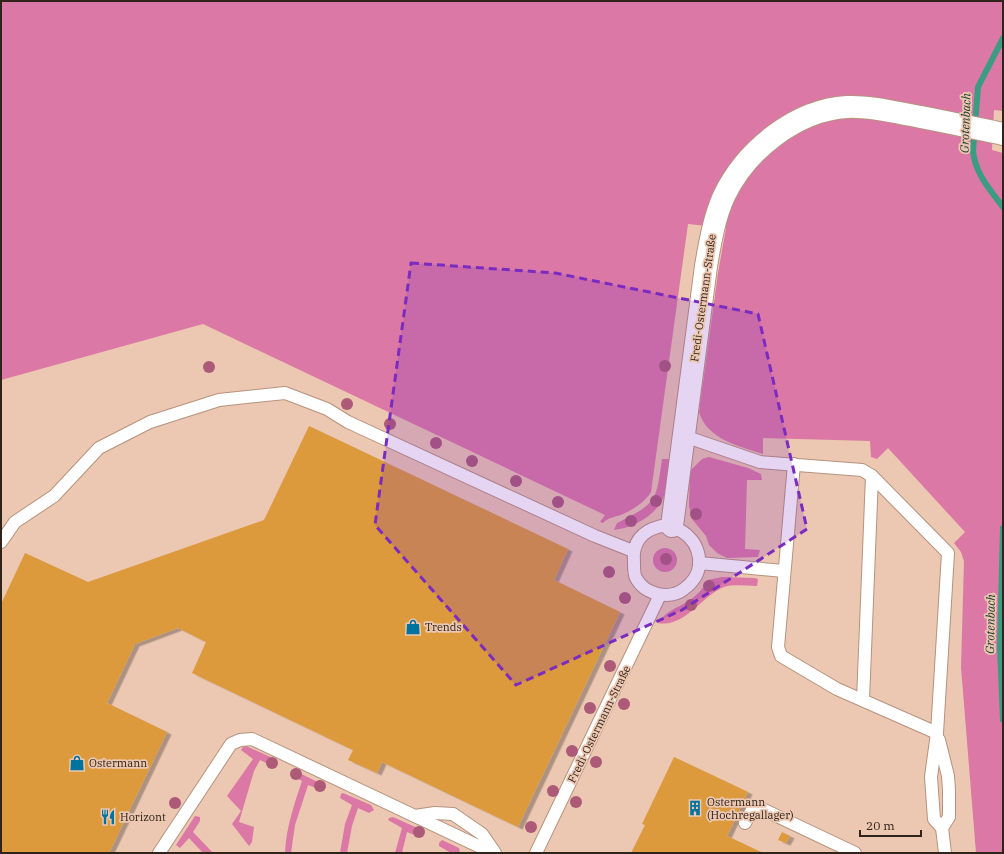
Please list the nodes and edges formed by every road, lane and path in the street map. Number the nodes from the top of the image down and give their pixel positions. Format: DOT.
graph roads {
  1 [pos="998,133"];
  2 [pos="684,436"];
  3 [pos="794,464"];
  4 [pos="872,476"];
  5 [pos="672,526"];
  6 [pos="1,542"];
  7 [pos="633,551"];
  8 [pos="699,563"];
  9 [pos="784,571"];
  10 [pos="660,596"];
  11 [pos="863,700"];
  12 [pos="937,733"];
  13 [pos="414,816"];
  14 [pos="745,823"];
  15 [pos="942,828"];
  16 [pos="159,853"];
  17 [pos="494,853"];
  18 [pos="536,853"];
  19 [pos="855,853"];
  20 [pos="945,853"];
  1 -- 2 [label="street, Fredi-Ostermann-Straße"];
  2 -- 3 [label="lane"];
  2 -- 5 [label="street, Fredi-Ostermann-Straße"];
  3 -- 4 [label="lane"];
  3 -- 9 [label="lane"];
  4 -- 11 [label="lane"];
  4 -- 12 [label="lane"];
  5 -- 7 [label="lane"];
  5 -- 8 [label="lane"];
  6 -- 7 [label="lane"];
  7 -- 10 [label="lane"];
  8 -- 9 [label="lane"];
  8 -- 10 [label="lane"];
  9 -- 11 [label="lane"];
  10 -- 18 [label="lane, Fredi-Ostermann-Straße"];
  11 -- 12 [label="lane"];
  12 -- 15 [label="lane"];
  12 -- 15 [label="lane"];
  13 -- 16 [label="lane"];
  13 -- 17 [label="lane"];
  13 -- 17 [label="lane"];
  14 -- 19 [label="lane"];
  15 -- 20 [label="lane"];
}
